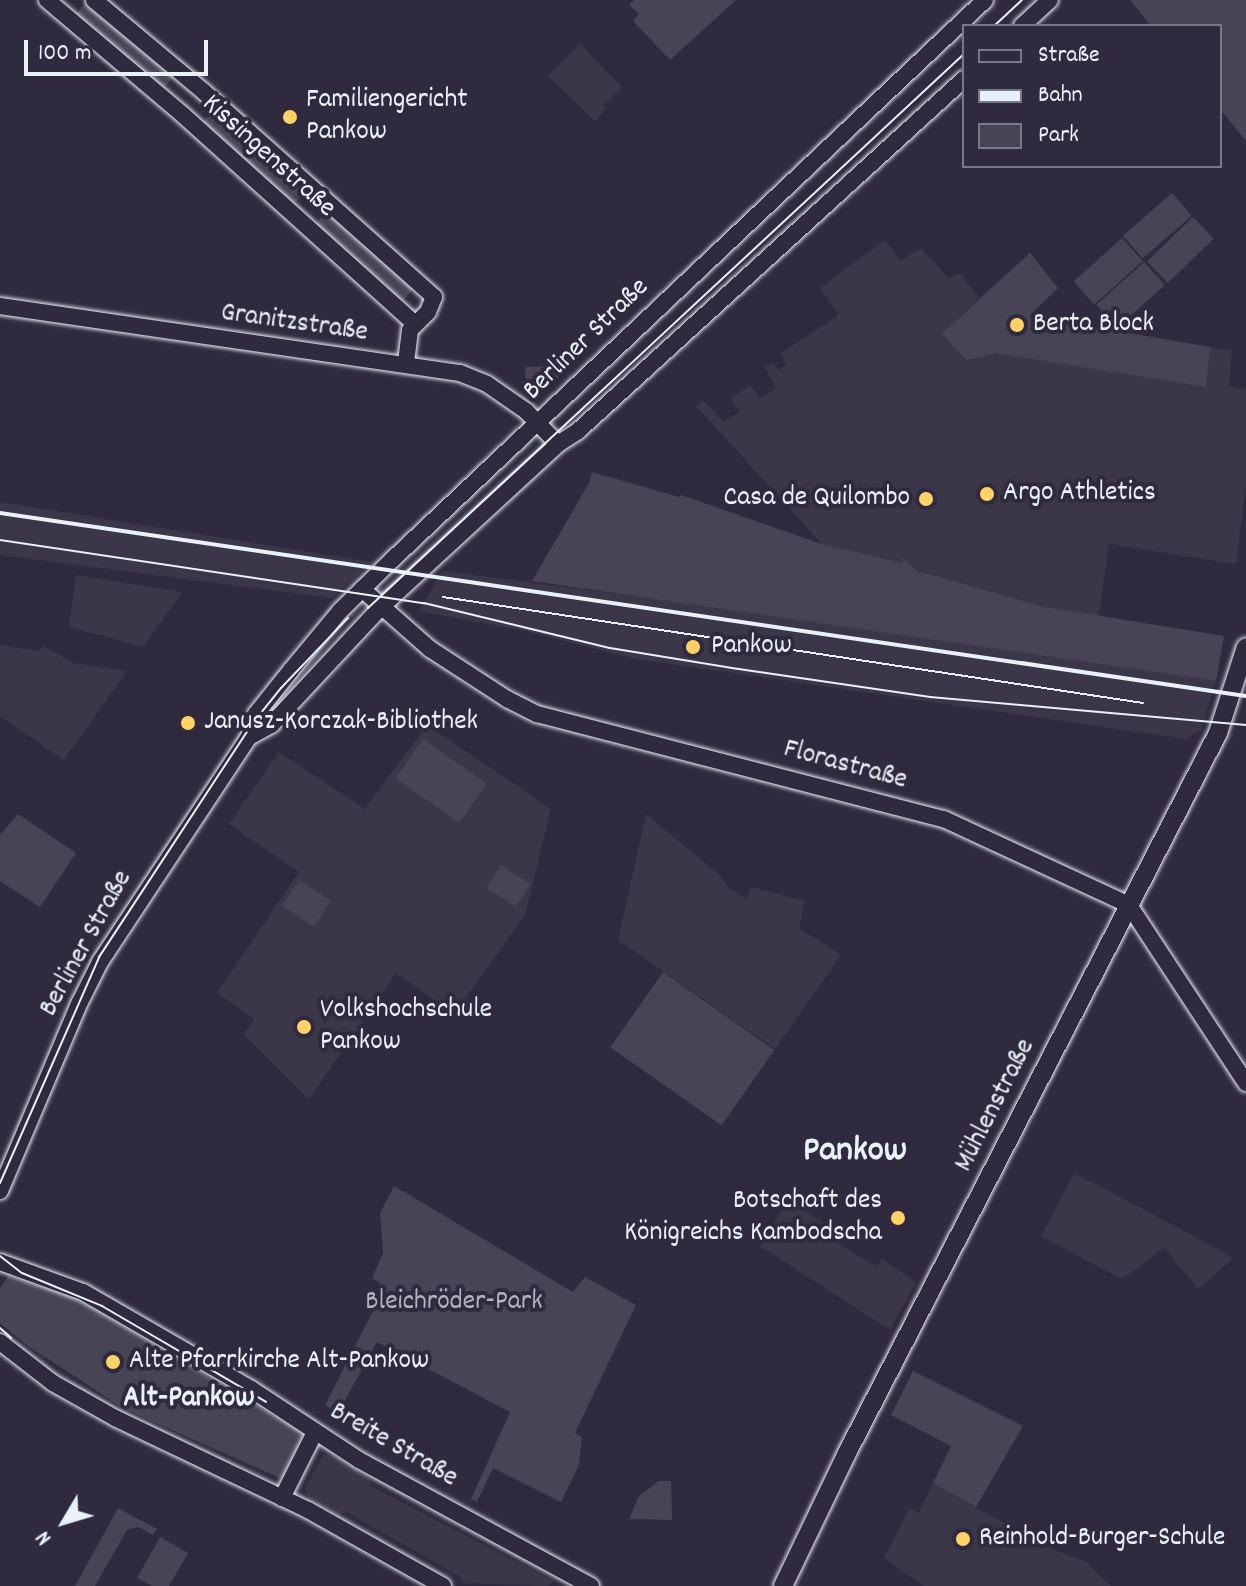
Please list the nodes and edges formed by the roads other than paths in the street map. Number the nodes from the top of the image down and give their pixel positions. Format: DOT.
graph roads {
  1 [pos="47,0"];
  2 [pos="94,0"];
  3 [pos="985,0"];
  4 [pos="1050,0"];
  5 [pos="1024,24"];
  6 [pos="962,81"];
  7 [pos="0,306"];
  8 [pos="415,324"];
  9 [pos="406,365"];
  10 [pos="539,423"];
  11 [pos="558,444"];
  12 [pos="362,589"];
  13 [pos="381,607"];
  14 [pos="1246,647"];
  15 [pos="249,737"];
  16 [pos="1129,905"];
  17 [pos="1246,1083"];
  18 [pos="0,1191"];
  19 [pos="0,1262"];
  20 [pos="0,1342"];
  21 [pos="315,1432"];
  22 [pos="282,1498"];
  23 [pos="443,1586"];
  24 [pos="591,1586"];
  25 [pos="783,1586"];
  1 -- 8 [label="main road, Kissingenstraße"];
  2 -- 8 [label="main road, Kissingenstraße"];
  3 -- 10 [label="main road, Berliner Straße"];
  4 -- 5 [label="main road"];
  6 -- 11 [label="main road, Berliner Straße"];
  7 -- 9 [label="main road, Granitzstraße"];
  8 -- 9 [label="main road, Kissingenstraße"];
  9 -- 10 [label="main road, Granitzstraße"];
  10 -- 11 [label="main road, Granitzstraße"];
  10 -- 12 [label="main road, Berliner Straße"];
  11 -- 13 [label="main road, Berliner Straße"];
  12 -- 13 [label="main road, Florastraße"];
  12 -- 15 [label="main road, Berliner Straße"];
  13 -- 15 [label="main road, Berliner Straße"];
  13 -- 16 [label="main road, Florastraße"];
  14 -- 16 [label="main road, Mühlenstraße"];
  15 -- 18 [label="main road, Berliner Straße"];
  16 -- 17 [label="main road"];
  16 -- 25 [label="main road, Mühlenstraße"];
  19 -- 21 [label="main road, Breite Straße"];
  20 -- 22 [label="main road"];
  21 -- 22 [label="main road"];
  21 -- 24 [label="main road, Breite Straße"];
  22 -- 23 [label="main road"];
}
